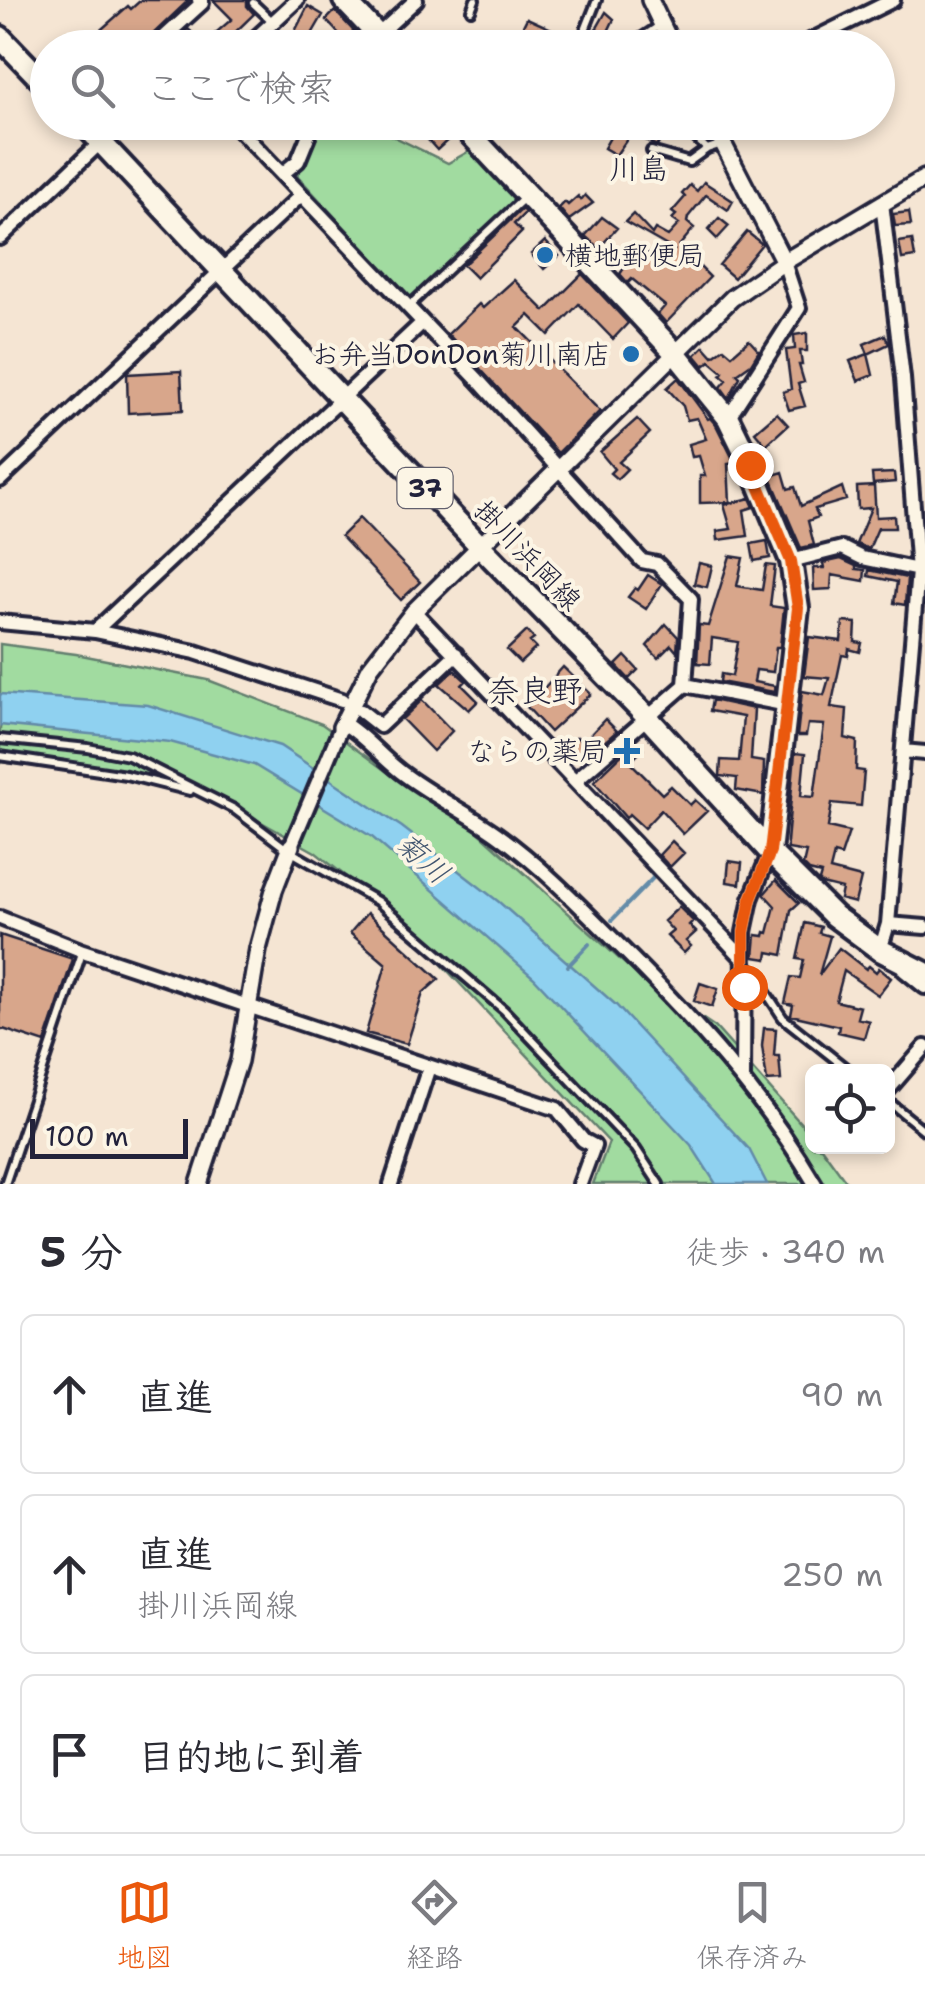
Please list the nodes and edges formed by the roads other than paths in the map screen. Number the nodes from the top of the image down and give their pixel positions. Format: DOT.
graph roads {
  1 [pos="296,0"];
  2 [pos="344,0"];
  3 [pos="416,0"];
  4 [pos="475,0"];
  5 [pos="594,0"];
  6 [pos="650,0"];
  7 [pos="893,0"];
  8 [pos="202,1"];
  9 [pos="254,3"];
  10 [pos="471,10"];
  11 [pos="273,22"];
  12 [pos="662,24"];
  13 [pos="172,30"];
  14 [pos="264,30"];
  15 [pos="367,30"];
  16 [pos="389,30"];
  17 [pos="584,30"];
  18 [pos="653,30"];
  19 [pos="665,30"];
  20 [pos="832,30"];
  21 [pos="0,37"];
  22 [pos="30,68"];
  23 [pos="249,140"];
  24 [pos="306,140"];
  25 [pos="477,140"];
  26 [pos="709,140"];
  27 [pos="718,140"];
  28 [pos="101,142"];
  29 [pos="652,151"];
  30 [pos="282,174"];
  31 [pos="925,178"];
  32 [pos="527,195"];
  33 [pos="300,196"];
  34 [pos="882,203"];
  35 [pos="0,238"];
  36 [pos="784,262"];
  37 [pos="221,272"];
  38 [pos="407,307"];
  39 [pos="422,324"];
  40 [pos="677,355"];
  41 [pos="342,400"];
  42 [pos="728,418"];
  43 [pos="560,468"];
  44 [pos="0,480"];
  45 [pos="480,546"];
  46 [pos="791,561"];
  47 [pos="922,571"];
  48 [pos="414,610"];
  49 [pos="0,622"];
  50 [pos="95,631"];
  51 [pos="456,654"];
  52 [pos="685,685"];
  53 [pos="342,700"];
  54 [pos="788,704"];
  55 [pos="361,711"];
  56 [pos="646,716"];
  57 [pos="342,725"];
  58 [pos="0,739"];
  59 [pos="904,751"];
  60 [pos="925,753"];
  61 [pos="0,756"];
  62 [pos="576,780"];
  63 [pos="196,793"];
  64 [pos="290,848"];
  65 [pos="770,852"];
  66 [pos="0,918"];
  67 [pos="888,924"];
  68 [pos="925,927"];
  69 [pos="880,950"];
  70 [pos="83,951"];
  71 [pos="742,956"];
  72 [pos="925,973"];
  73 [pos="925,987"];
  74 [pos="250,1007"];
  75 [pos="925,1047"];
  76 [pos="841,1064"];
  77 [pos="429,1066"];
  78 [pos="743,1079"];
  79 [pos="895,1082"];
  80 [pos="895,1106"];
  81 [pos="925,1131"];
  82 [pos="5,1184"];
  83 [pos="199,1184"];
  84 [pos="392,1184"];
  85 [pos="580,1184"];
  86 [pos="659,1184"];
  87 [pos="815,1184"];
  1 -- 11 [label="street"];
  2 -- 15 [label="main road"];
  3 -- 16 [label="street"];
  4 -- 10 [label="lane"];
  5 -- 17 [label="lane"];
  6 -- 12 [label="street"];
  7 -- 20 [label="street"];
  8 -- 13 [label="street"];
  9 -- 11 [label="lane"];
  11 -- 14 [label="street"];
  12 -- 18 [label="lane"];
  12 -- 19 [label="street"];
  21 -- 22 [label="main road"];
  23 -- 30 [label="street"];
  24 -- 30 [label="street"];
  25 -- 32 [label="main road"];
  26 -- 29 [label="lane"];
  27 -- 36 [label="street"];
  28 -- 35 [label="street"];
  28 -- 37 [label="main road, 掛川浜岡線 / 37"];
  30 -- 33 [label="street"];
  31 -- 34 [label="street"];
  32 -- 38 [label="lane"];
  32 -- 40 [label="main road"];
  33 -- 37 [label="street"];
  33 -- 38 [label="street"];
  34 -- 36 [label="street"];
  34 -- 47 [label="street"];
  36 -- 40 [label="street"];
  36 -- 42 [label="street"];
  37 -- 41 [label="main road, 掛川浜岡線 / 37"];
  37 -- 44 [label="street"];
  38 -- 39 [label="street"];
  39 -- 41 [label="street"];
  39 -- 43 [label="street"];
  40 -- 42 [label="main road"];
  40 -- 43 [label="street"];
  41 -- 45 [label="main road, 掛川浜岡線 / 37"];
  41 -- 50 [label="street"];
  42 -- 46 [label="main road"];
  43 -- 45 [label="street"];
  43 -- 52 [label="street"];
  45 -- 48 [label="street"];
  45 -- 56 [label="main road, 掛川浜岡線 / 37"];
  46 -- 47 [label="street"];
  46 -- 54 [label="main road"];
  47 -- 59 [label="street"];
  48 -- 51 [label="street"];
  48 -- 57 [label="street"];
  49 -- 50 [label="street"];
  50 -- 53 [label="street"];
  51 -- 55 [label="street"];
  51 -- 62 [label="street"];
  52 -- 54 [label="street"];
  52 -- 56 [label="street"];
  54 -- 65 [label="main road"];
  56 -- 62 [label="street"];
  56 -- 65 [label="main road, 掛川浜岡線 / 37"];
  57 -- 64 [label="street"];
  57 -- 78 [label="street"];
  58 -- 63 [label="lane"];
  59 -- 60 [label="street"];
  59 -- 67 [label="street"];
  61 -- 63 [label="lane"];
  62 -- 71 [label="street"];
  63 -- 64 [label="lane"];
  64 -- 74 [label="street"];
  64 -- 86 [label="lane"];
  65 -- 69 [label="main road, 掛川浜岡線 / 37"];
  65 -- 71 [label="street"];
  66 -- 70 [label="street"];
  67 -- 68 [label="street"];
  67 -- 69 [label="street"];
  69 -- 72 [label="main road, 掛川浜岡線 / 37"];
  69 -- 73 [label="street"];
  70 -- 74 [label="street"];
  70 -- 82 [label="lane"];
  71 -- 76 [label="lane"];
  71 -- 78 [label="street"];
  74 -- 77 [label="street"];
  74 -- 83 [label="street"];
  75 -- 79 [label="street"];
  77 -- 84 [label="street"];
  77 -- 85 [label="street"];
  78 -- 87 [label="street"];
  80 -- 81 [label="lane"];
}
